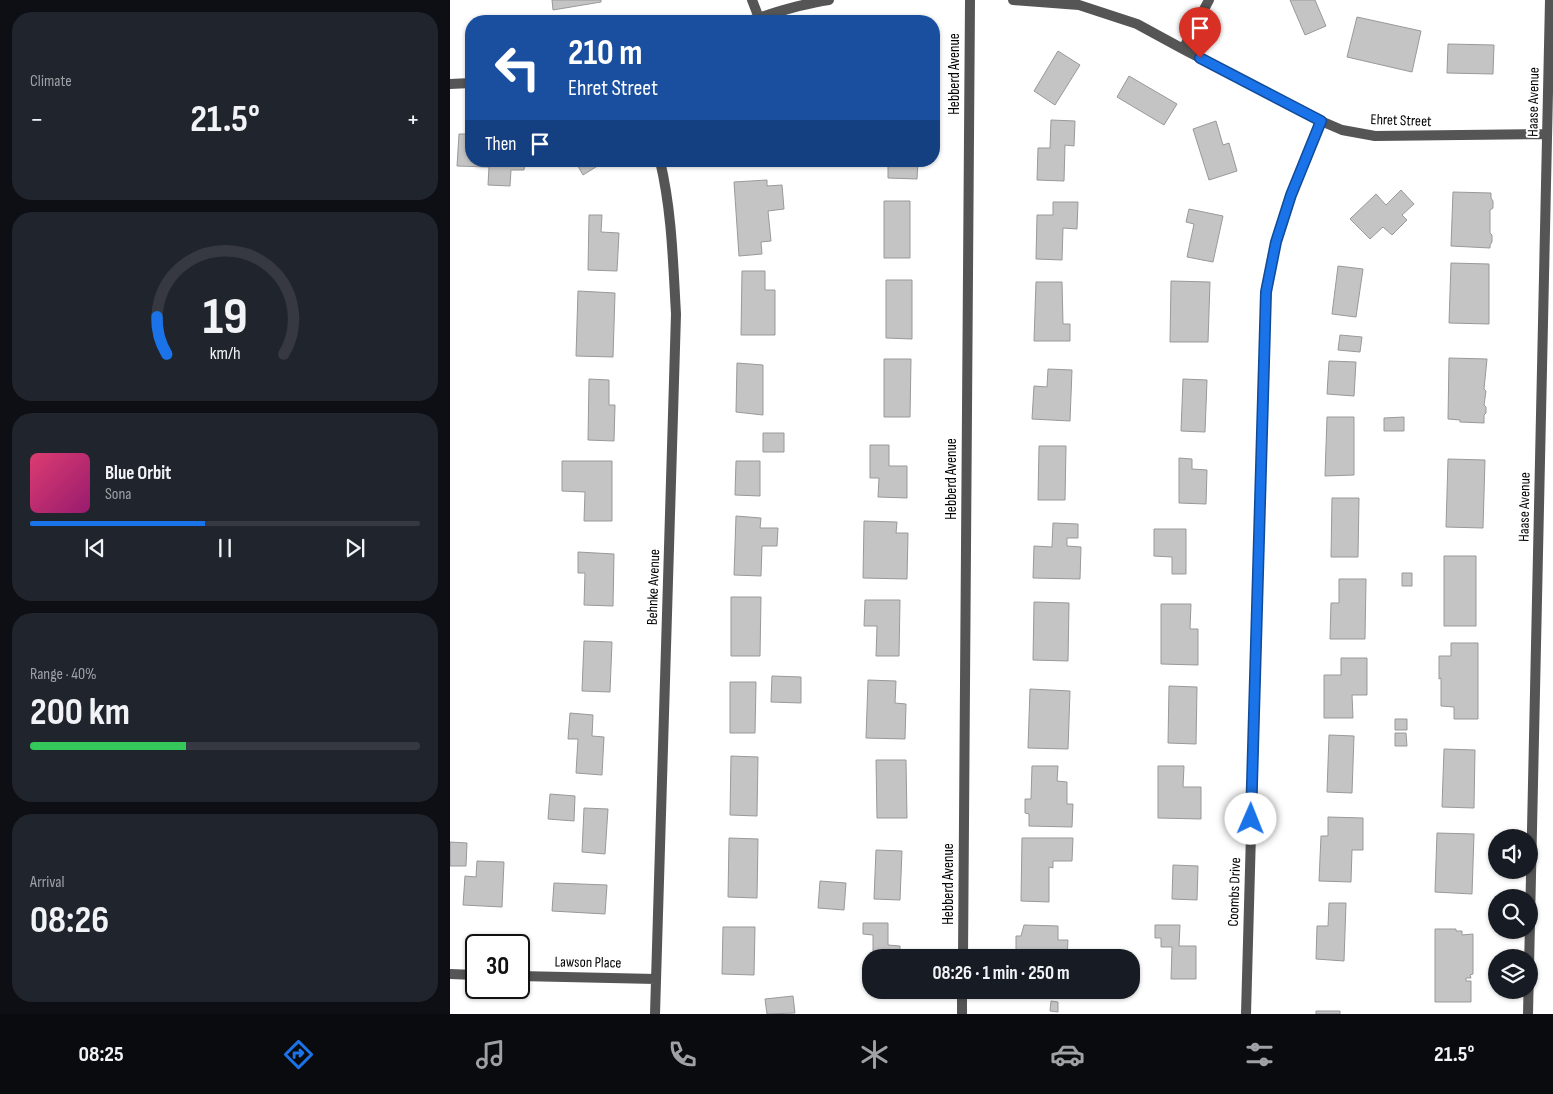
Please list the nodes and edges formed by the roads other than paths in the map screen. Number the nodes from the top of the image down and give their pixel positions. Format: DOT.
graph roads {
  1 [pos="752,0"];
  2 [pos="829,0"];
  3 [pos="970,0"];
  4 [pos="1013,0"];
  5 [pos="1209,0"];
  6 [pos="1550,0"];
  7 [pos="754,15"];
  8 [pos="770,15"];
  9 [pos="1182,49"];
  10 [pos="465,83"];
  11 [pos="450,84"];
  12 [pos="1321,121"];
  13 [pos="1547,134"];
  14 [pos="662,167"];
  15 [pos="962,949"];
  16 [pos="450,974"];
  17 [pos="465,975"];
  18 [pos="530,976"];
  19 [pos="656,979"];
  20 [pos="962,999"];
  21 [pos="655,1014"];
  22 [pos="962,1014"];
  23 [pos="1246,1014"];
  24 [pos="1528,1014"];
  1 -- 7 [label="street"];
  2 -- 8 [label="street"];
  3 -- 15 [label="street, Hebberd Avenue"];
  4 -- 9 [label="street, Ehret Street"];
  5 -- 9 [label="street"];
  6 -- 13 [label="street, Haase Avenue"];
  9 -- 12 [label="street, Ehret Street"];
  10 -- 11 [label="street"];
  12 -- 13 [label="street, Ehret Street"];
  12 -- 23 [label="street, Coombs Drive"];
  13 -- 24 [label="street, Haase Avenue"];
  14 -- 19 [label="street, Behnke Avenue"];
  16 -- 17 [label="street"];
  18 -- 19 [label="street, Lawson Place"];
  19 -- 21 [label="street, Behnke Avenue"];
  20 -- 22 [label="street"];
}
